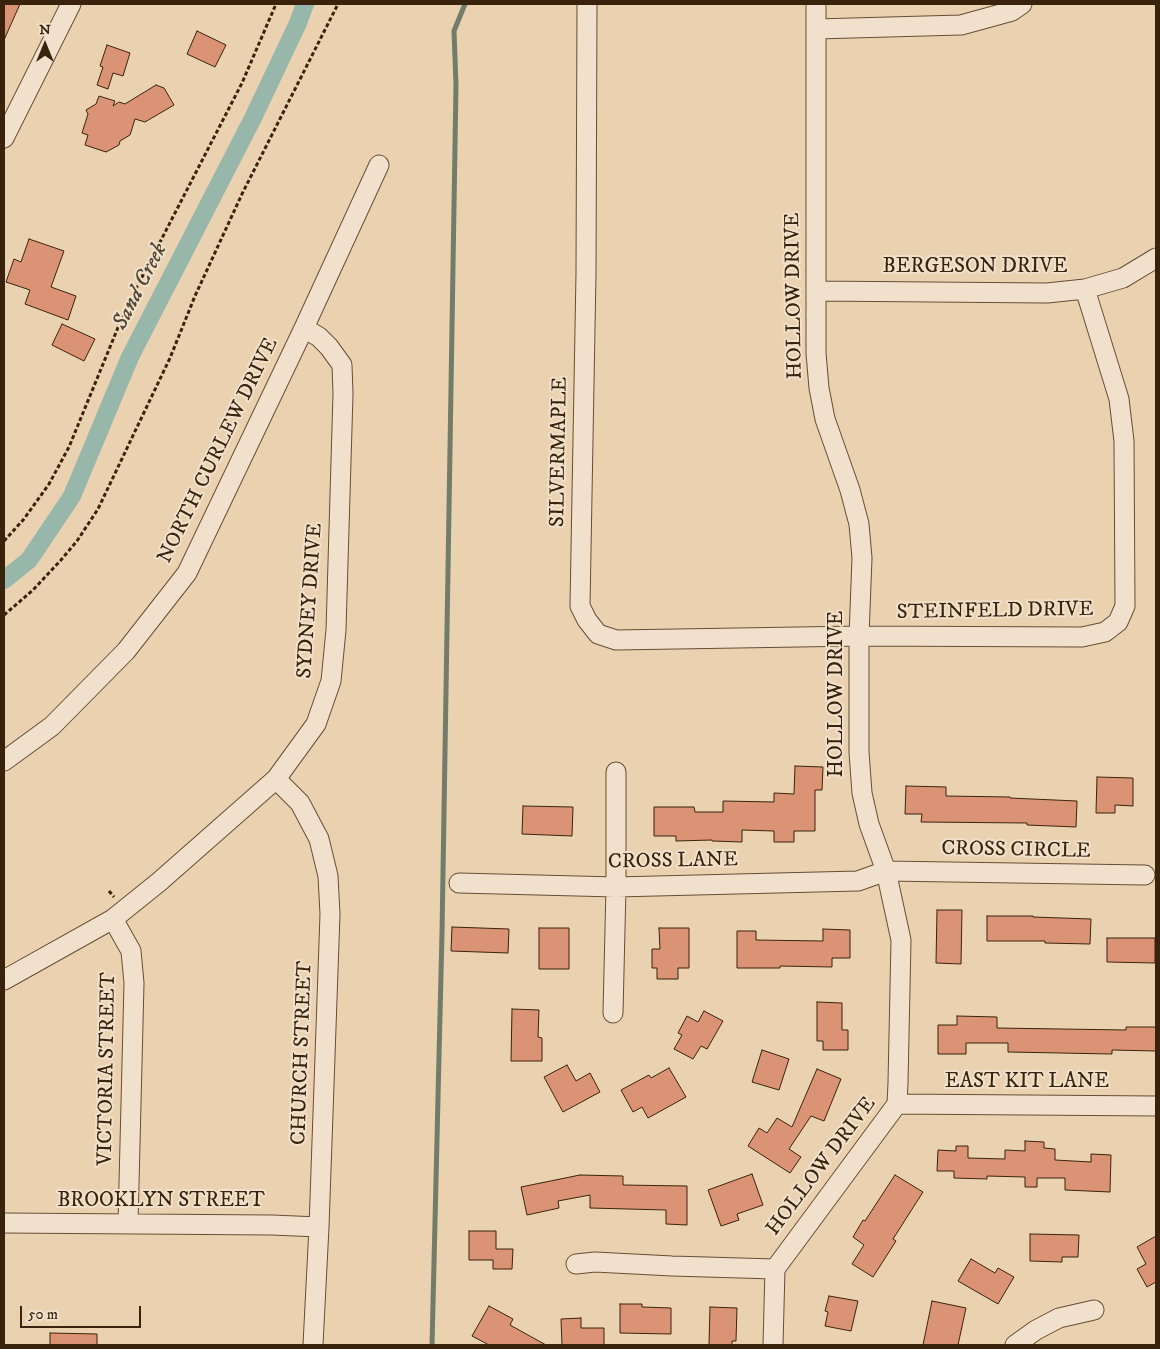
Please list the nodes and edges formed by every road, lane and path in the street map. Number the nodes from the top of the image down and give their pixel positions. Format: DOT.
graph roads {
  1 [pos="70,4"];
  2 [pos="276,4"];
  3 [pos="338,4"];
  4 [pos="587,4"];
  5 [pos="816,4"];
  6 [pos="1022,4"];
  7 [pos="816,29"];
  8 [pos="4,138"];
  9 [pos="379,165"];
  10 [pos="1156,258"];
  11 [pos="1085,289"];
  12 [pos="816,291"];
  13 [pos="304,328"];
  14 [pos="4,541"];
  15 [pos="4,615"];
  16 [pos="859,636"];
  17 [pos="4,761"];
  18 [pos="616,772"];
  19 [pos="276,778"];
  20 [pos="886,871"];
  21 [pos="1145,875"];
  22 [pos="459,883"];
  23 [pos="616,887"];
  24 [pos="109,891"];
  25 [pos="114,897"];
  26 [pos="114,919"];
  27 [pos="4,980"];
  28 [pos="613,1013"];
  29 [pos="897,1104"];
  30 [pos="1156,1106"];
  31 [pos="4,1223"];
  32 [pos="128,1224"];
  33 [pos="319,1227"];
  34 [pos="576,1264"];
  35 [pos="774,1269"];
  36 [pos="1094,1310"];
  37 [pos="313,1345"];
  38 [pos="773,1345"];
  39 [pos="1015,1345"];
  1 -- 8 [label="street"];
  2 -- 14 [label="path"];
  3 -- 15 [label="path"];
  4 -- 16 [label="street, SILVERMAPLE"];
  5 -- 7 [label="street, HOLLOW DRIVE"];
  6 -- 7 [label="street"];
  7 -- 12 [label="street, HOLLOW DRIVE"];
  9 -- 13 [label="street, NORTH CURLEW DRIVE"];
  10 -- 11 [label="street, BERGESON DRIVE"];
  11 -- 12 [label="street, BERGESON DRIVE"];
  11 -- 16 [label="street, STEINFELD DRIVE"];
  12 -- 16 [label="street, HOLLOW DRIVE"];
  13 -- 17 [label="street, NORTH CURLEW DRIVE"];
  13 -- 19 [label="street, SYDNEY DRIVE"];
  16 -- 20 [label="street, HOLLOW DRIVE"];
  18 -- 23 [label="street"];
  19 -- 26 [label="street, SYDNEY DRIVE"];
  19 -- 33 [label="street, CHURCH STREET"];
  20 -- 21 [label="street, CROSS CIRCLE"];
  20 -- 23 [label="street, CROSS LANE"];
  20 -- 29 [label="street, HOLLOW DRIVE"];
  22 -- 23 [label="street, CROSS LANE"];
  23 -- 28 [label="street"];
  24 -- 25 [label="path"];
  26 -- 27 [label="street, SYDNEY DRIVE"];
  26 -- 32 [label="street, VICTORIA STREET"];
  29 -- 30 [label="street, EAST KIT LANE"];
  29 -- 35 [label="street, HOLLOW DRIVE"];
  31 -- 32 [label="street, BROOKLYN STREET"];
  32 -- 33 [label="street, BROOKLYN STREET"];
  33 -- 37 [label="street, CHURCH STREET"];
  34 -- 35 [label="street"];
  35 -- 38 [label="street, HOLLOW DRIVE"];
  36 -- 39 [label="street"];
}
